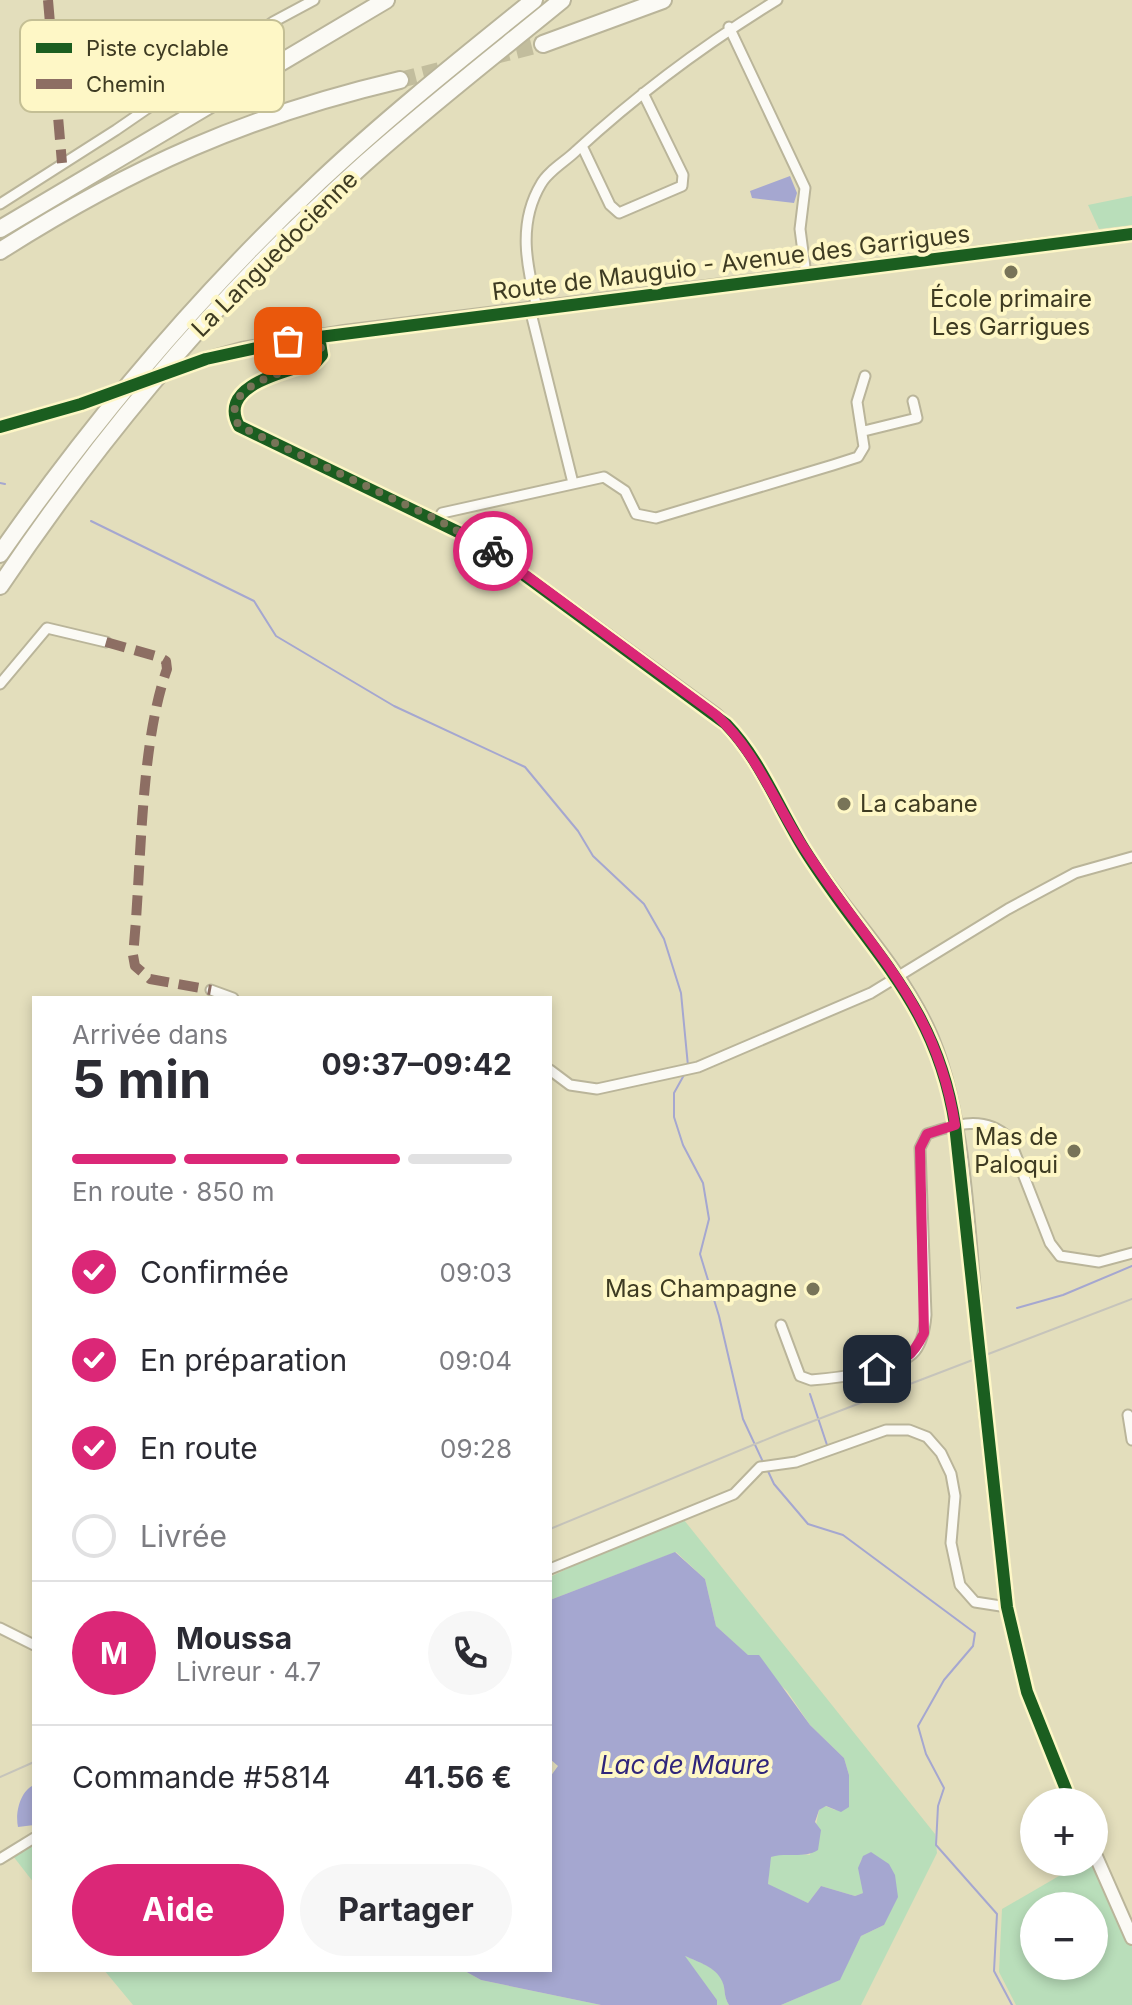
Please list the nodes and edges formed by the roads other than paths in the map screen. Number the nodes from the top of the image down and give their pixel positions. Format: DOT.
graph roads {
  1 [pos="314,0"];
  2 [pos="386,0"];
  3 [pos="534,0"];
  4 [pos="562,0"];
  5 [pos="663,0"];
  6 [pos="777,0"];
  7 [pos="277,20"];
  8 [pos="729,27"];
  9 [pos="543,44"];
  10 [pos="284,61"];
  11 [pos="400,80"];
  12 [pos="643,93"];
  13 [pos="284,111"];
  14 [pos="142,112"];
  15 [pos="197,112"];
  16 [pos="282,112"];
  17 [pos="582,146"];
  18 [pos="0,204"];
  19 [pos="0,229"];
  20 [pos="1127,235"];
  21 [pos="0,251"];
  22 [pos="806,275"];
  23 [pos="534,309"];
  24 [pos="319,336"];
  25 [pos="206,359"];
  26 [pos="865,376"];
  27 [pos="913,401"];
  28 [pos="81,404"];
  29 [pos="0,427"];
  30 [pos="864,431"];
  31 [pos="573,483"];
  32 [pos="438,520"];
  33 [pos="0,554"];
  34 [pos="0,586"];
  35 [pos="106,642"];
  36 [pos="0,684"];
  37 [pos="1132,857"];
  38 [pos="898,978"];
  39 [pos="211,990"];
  40 [pos="228,996"];
  41 [pos="552,1072"];
  42 [pos="955,1125"];
  43 [pos="1132,1253"];
  44 [pos="781,1325"];
  45 [pos="1128,1415"];
  46 [pos="1132,1440"];
  47 [pos="552,1568"];
  48 [pos="1007,1607"];
  49 [pos="0,1628"];
  50 [pos="32,1644"];
  51 [pos="1065,1788"];
  52 [pos="32,1839"];
  53 [pos="0,1859"];
  54 [pos="1105,1876"];
  55 [pos="1132,1938"];
  1 -- 7 [label="street"];
  2 -- 10 [label="highway"];
  3 -- 33 [label="highway, La Languedocienne"];
  4 -- 34 [label="highway, La Languedocienne"];
  5 -- 9 [label="highway"];
  6 -- 8 [label="street"];
  8 -- 12 [label="street"];
  8 -- 22 [label="street"];
  11 -- 13 [label="highway"];
  12 -- 17 [label="street"];
  12 -- 17 [label="street"];
  14 -- 18 [label="street"];
  15 -- 19 [label="highway"];
  16 -- 21 [label="highway"];
  17 -- 23 [label="street"];
  20 -- 22 [label="street, Route de Mauguio - Avenue des Garrigues"];
  22 -- 23 [label="street, Route de Mauguio - Avenue des Garrigues"];
  23 -- 24 [label="street, Route de Mauguio - Avenue des Garrigues"];
  23 -- 31 [label="street"];
  24 -- 25 [label="street, Route de Mauguio - Avenue des Garrigues"];
  24 -- 32 [label="street"];
  26 -- 30 [label="street"];
  27 -- 30 [label="street"];
  28 -- 29 [label="street"];
  30 -- 31 [label="street"];
  31 -- 32 [label="street"];
  32 -- 38 [label="street"];
  35 -- 36 [label="street"];
  37 -- 38 [label="street"];
  38 -- 41 [label="street"];
  38 -- 42 [label="street"];
  39 -- 40 [label="street"];
  42 -- 43 [label="street"];
  42 -- 44 [label="street"];
  42 -- 48 [label="street, bridge"];
  45 -- 46 [label="street"];
  47 -- 48 [label="street"];
  48 -- 51 [label="street"];
  49 -- 50 [label="street"];
  52 -- 53 [label="street"];
  54 -- 55 [label="street"];
}
